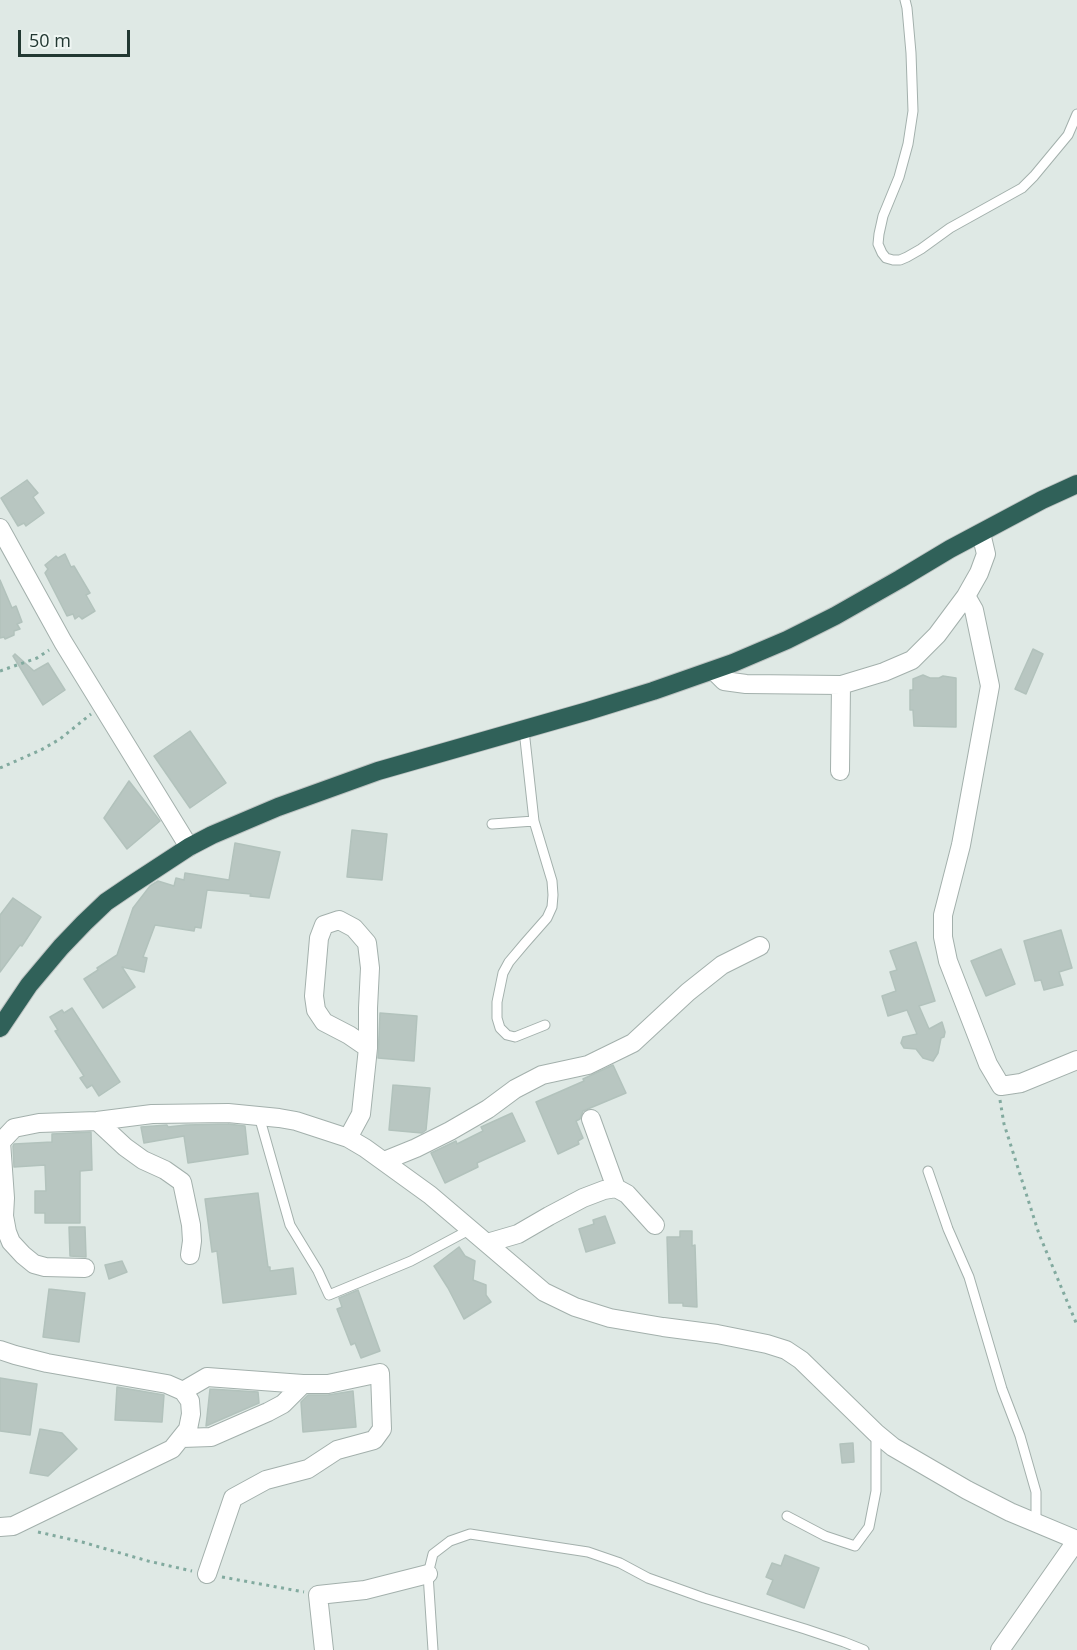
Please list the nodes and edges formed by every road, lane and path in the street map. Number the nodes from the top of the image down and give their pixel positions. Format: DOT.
graph roads {
  1 [pos="905,0"];
  2 [pos="1077,114"];
  3 [pos="1077,484"];
  4 [pos="0,528"];
  5 [pos="981,533"];
  6 [pos="966,596"];
  7 [pos="63,642"];
  8 [pos="0,671"];
  9 [pos="714,671"];
  10 [pos="841,685"];
  11 [pos="102,705"];
  12 [pos="524,730"];
  13 [pos="0,768"];
  14 [pos="840,771"];
  15 [pos="534,821"];
  16 [pos="492,824"];
  17 [pos="189,847"];
  18 [pos="760,946"];
  19 [pos="545,1025"];
  20 [pos="0,1028"];
  21 [pos="368,1048"];
  22 [pos="1077,1060"];
  23 [pos="1001,1086"];
  24 [pos="260,1116"];
  25 [pos="591,1119"];
  26 [pos="97,1121"];
  27 [pos="348,1138"];
  28 [pos="1,1142"];
  29 [pos="384,1161"];
  30 [pos="928,1171"];
  31 [pos="616,1188"];
  32 [pos="655,1225"];
  33 [pos="471,1229"];
  34 [pos="487,1244"];
  35 [pos="190,1255"];
  36 [pos="85,1268"];
  37 [pos="1077,1325"];
  38 [pos="0,1350"];
  39 [pos="303,1384"];
  40 [pos="183,1391"];
  41 [pos="876,1433"];
  42 [pos="182,1438"];
  43 [pos="787,1516"];
  44 [pos="1036,1522"];
  45 [pos="7,1527"];
  46 [pos="1077,1540"];
  47 [pos="207,1574"];
  48 [pos="428,1574"];
  49 [pos="318,1595"];
  50 [pos="324,1650"];
  51 [pos="433,1650"];
  52 [pos="864,1650"];
  53 [pos="1000,1650"];
  1 -- 2 [label="lane"];
  3 -- 5 [label="highway"];
  4 -- 7 [label="street"];
  5 -- 6 [label="street"];
  5 -- 9 [label="highway"];
  6 -- 10 [label="street"];
  6 -- 23 [label="street"];
  7 -- 8 [label="path"];
  7 -- 11 [label="street"];
  9 -- 10 [label="street"];
  9 -- 12 [label="highway"];
  10 -- 14 [label="street"];
  11 -- 13 [label="path"];
  11 -- 17 [label="street"];
  12 -- 15 [label="lane"];
  12 -- 17 [label="highway"];
  15 -- 16 [label="lane"];
  15 -- 19 [label="lane"];
  17 -- 20 [label="highway"];
  18 -- 29 [label="street"];
  21 -- 21 [label="street"];
  21 -- 27 [label="street"];
  22 -- 23 [label="street"];
  23 -- 37 [label="path"];
  24 -- 26 [label="street"];
  24 -- 27 [label="street"];
  24 -- 33 [label="lane"];
  25 -- 31 [label="street"];
  26 -- 28 [label="street"];
  26 -- 35 [label="street"];
  27 -- 29 [label="street"];
  28 -- 36 [label="street"];
  29 -- 33 [label="street"];
  30 -- 44 [label="lane"];
  31 -- 32 [label="street"];
  31 -- 34 [label="street"];
  33 -- 34 [label="street"];
  34 -- 41 [label="street"];
  38 -- 40 [label="street"];
  39 -- 40 [label="street"];
  39 -- 42 [label="street"];
  39 -- 47 [label="street"];
  40 -- 42 [label="street"];
  41 -- 43 [label="lane"];
  41 -- 44 [label="street"];
  42 -- 45 [label="street"];
  44 -- 46 [label="street"];
  45 -- 47 [label="path"];
  46 -- 53 [label="street"];
  47 -- 49 [label="path"];
  48 -- 49 [label="street"];
  48 -- 51 [label="lane"];
  48 -- 52 [label="lane"];
  49 -- 50 [label="street"];
}
